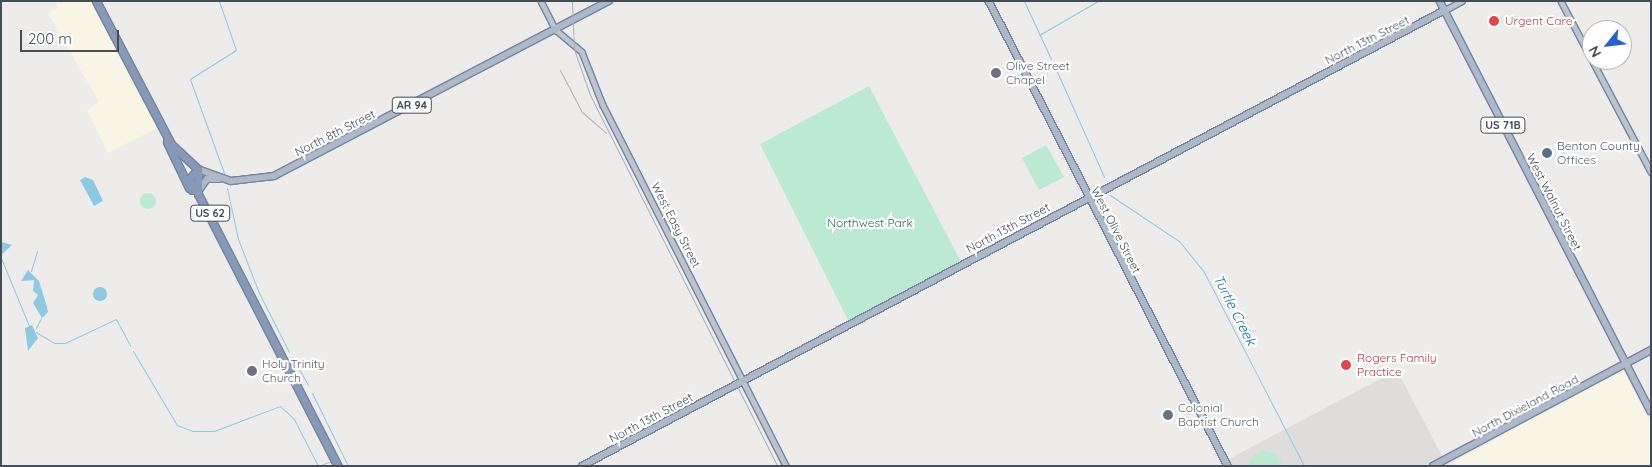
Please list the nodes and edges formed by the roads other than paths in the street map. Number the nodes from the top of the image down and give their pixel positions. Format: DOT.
graph roads {
  1 [pos="96,1"];
  2 [pos="541,1"];
  3 [pos="609,1"];
  4 [pos="989,1"];
  5 [pos="1440,1"];
  6 [pos="1462,1"];
  7 [pos="1561,1"];
  8 [pos="1445,10"];
  9 [pos="556,30"];
  10 [pos="165,134"];
  11 [pos="198,169"];
  12 [pos="1651,172"];
  13 [pos="224,180"];
  14 [pos="192,190"];
  15 [pos="1088,197"];
  16 [pos="234,266"];
  17 [pos="1651,350"];
  18 [pos="1626,363"];
  19 [pos="743,381"];
  20 [pos="1651,411"];
  21 [pos="338,466"];
  22 [pos="582,466"];
  23 [pos="786,466"];
  24 [pos="1228,466"];
  25 [pos="1433,466"];
  1 -- 10 [label="highway"];
  2 -- 9 [label="street, West Easy Street"];
  3 -- 9 [label="main road, North 8th Street / AR 94"];
  4 -- 15 [label="main road, West Olive Street"];
  5 -- 8 [label="main road, West Walnut Street / US 71B"];
  6 -- 8 [label="street"];
  7 -- 12 [label="street"];
  8 -- 15 [label="main road, North 13th Street"];
  8 -- 18 [label="main road, West Walnut Street / US 71B"];
  9 -- 13 [label="main road, North 8th Street / AR 94"];
  9 -- 19 [label="street, West Easy Street"];
  10 -- 11 [label="highway"];
  10 -- 14 [label="highway"];
  11 -- 13 [label="main road, North 8th Street / AR 94"];
  11 -- 14 [label="highway"];
  11 -- 16 [label="highway, US 62"];
  13 -- 16 [label="main road, US 62"];
  14 -- 16 [label="highway, US 62"];
  15 -- 19 [label="main road, North 13th Street"];
  15 -- 24 [label="main road, West Olive Street"];
  16 -- 21 [label="highway"];
  17 -- 18 [label="main road, North Dixieland Road"];
  18 -- 20 [label="main road, West Walnut Street / US 71B"];
  18 -- 25 [label="main road, North Dixieland Road"];
  19 -- 22 [label="main road, North 13th Street"];
  19 -- 23 [label="street, West Easy Street"];
}
